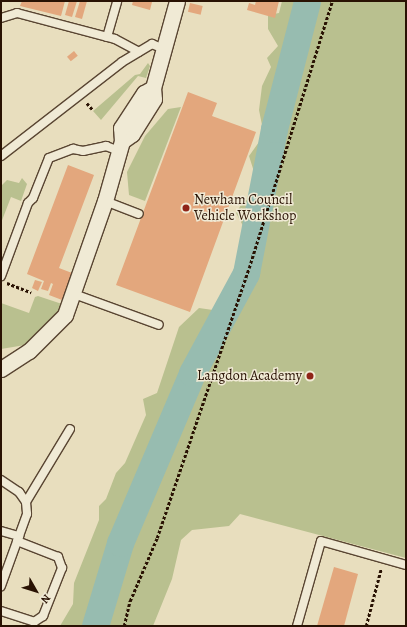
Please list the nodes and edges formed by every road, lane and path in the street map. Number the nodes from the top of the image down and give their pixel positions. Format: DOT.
graph roads {
  1 [pos="117,1"];
  2 [pos="177,1"];
  3 [pos="332,1"];
  4 [pos="1,18"];
  5 [pos="107,37"];
  6 [pos="164,50"];
  7 [pos="138,52"];
  8 [pos="120,146"];
  9 [pos="1,156"];
  10 [pos="105,201"];
  11 [pos="139,214"];
  12 [pos="1,276"];
  13 [pos="1,283"];
  14 [pos="31,292"];
  15 [pos="74,294"];
  16 [pos="159,325"];
  17 [pos="1,369"];
  18 [pos="70,429"];
  19 [pos="1,480"];
  20 [pos="26,502"];
  21 [pos="1,531"];
  22 [pos="18,539"];
  23 [pos="384,558"];
  24 [pos="406,565"];
  25 [pos="1,586"];
  26 [pos="1,611"];
  27 [pos="124,626"];
  28 [pos="297,626"];
  29 [pos="366,626"];
  1 -- 5 [label="lane"];
  2 -- 6 [label="street"];
  3 -- 27 [label="path"];
  4 -- 5 [label="lane"];
  5 -- 7 [label="lane"];
  6 -- 7 [label="lane"];
  6 -- 8 [label="street"];
  7 -- 9 [label="lane"];
  8 -- 10 [label="street"];
  8 -- 12 [label="lane"];
  10 -- 11 [label="lane"];
  10 -- 15 [label="street"];
  13 -- 14 [label="path"];
  15 -- 16 [label="lane"];
  15 -- 17 [label="street"];
  18 -- 20 [label="lane"];
  19 -- 20 [label="lane"];
  20 -- 22 [label="lane"];
  21 -- 22 [label="lane"];
  22 -- 25 [label="lane"];
  22 -- 26 [label="lane"];
  23 -- 24 [label="lane"];
  23 -- 28 [label="lane"];
  23 -- 29 [label="path"];
}
